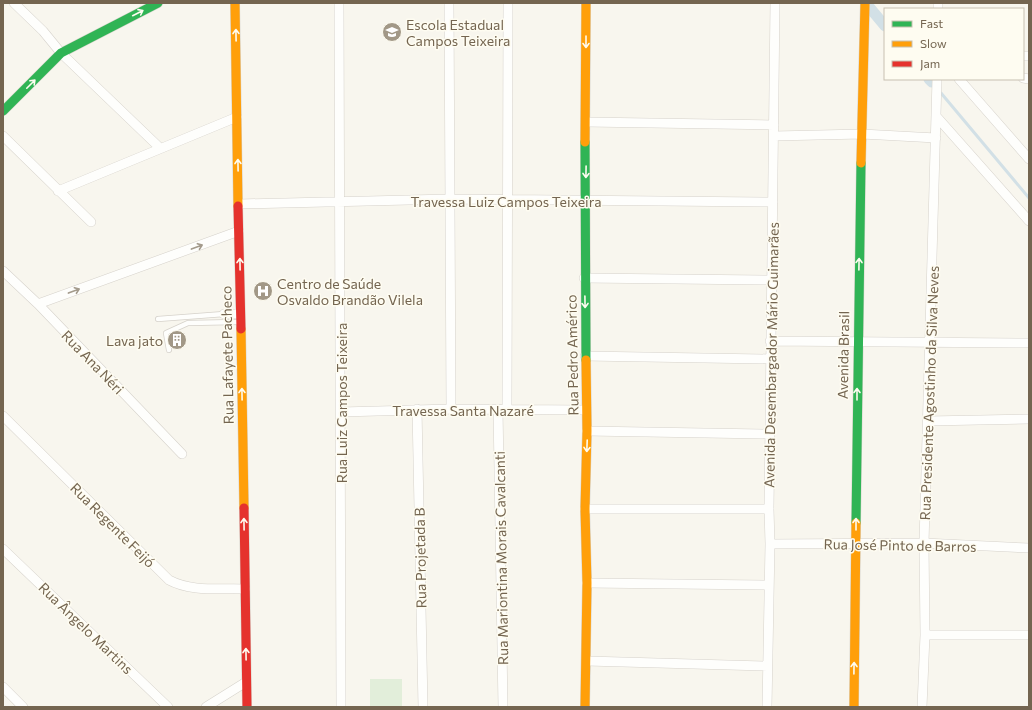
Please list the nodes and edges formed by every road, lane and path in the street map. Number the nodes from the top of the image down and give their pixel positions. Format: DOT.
graph roads {
  1 [pos="14,3"];
  2 [pos="158,3"];
  3 [pos="236,3"];
  4 [pos="339,3"];
  5 [pos="449,3"];
  6 [pos="508,3"];
  7 [pos="586,3"];
  8 [pos="775,3"];
  9 [pos="865,3"];
  10 [pos="61,53"];
  11 [pos="937,80"];
  12 [pos="960,80"];
  13 [pos="3,111"];
  14 [pos="936,116"];
  15 [pos="237,117"];
  16 [pos="586,122"];
  17 [pos="774,125"];
  18 [pos="862,134"];
  19 [pos="3,136"];
  20 [pos="774,136"];
  21 [pos="936,138"];
  22 [pos="160,148"];
  23 [pos="1029,159"];
  24 [pos="58,191"];
  25 [pos="450,199"];
  26 [pos="508,200"];
  27 [pos="340,202"];
  28 [pos="585,202"];
  29 [pos="773,202"];
  30 [pos="239,204"];
  31 [pos="1029,221"];
  32 [pos="91,222"];
  33 [pos="239,231"];
  34 [pos="3,271"];
  35 [pos="584,278"];
  36 [pos="771,280"];
  37 [pos="38,304"];
  38 [pos="224,314"];
  39 [pos="240,318"];
  40 [pos="158,319"];
  41 [pos="770,341"];
  42 [pos="857,342"];
  43 [pos="930,342"];
  44 [pos="1029,342"];
  45 [pos="169,350"];
  46 [pos="585,356"];
  47 [pos="770,359"];
  48 [pos="417,409"];
  49 [pos="451,409"];
  50 [pos="503,409"];
  51 [pos="586,410"];
  52 [pos="341,412"];
  53 [pos="3,416"];
  54 [pos="1029,419"];
  55 [pos="928,421"];
  56 [pos="587,431"];
  57 [pos="770,434"];
  58 [pos="182,454"];
  59 [pos="585,508"];
  60 [pos="769,508"];
  61 [pos="924,543"];
  62 [pos="770,544"];
  63 [pos="856,545"];
  64 [pos="1029,548"];
  65 [pos="3,549"];
  66 [pos="587,583"];
  67 [pos="769,585"];
  68 [pos="245,589"];
  69 [pos="925,635"];
  70 [pos="1029,635"];
  71 [pos="587,661"];
  72 [pos="768,666"];
  73 [pos="246,682"];
  74 [pos="3,687"];
  75 [pos="23,707"];
  76 [pos="168,707"];
  77 [pos="206,707"];
  78 [pos="247,707"];
  79 [pos="341,707"];
  80 [pos="423,707"];
  81 [pos="503,707"];
  82 [pos="585,707"];
  83 [pos="767,707"];
  84 [pos="854,707"];
  85 [pos="922,707"];
  1 -- 10 [label="street"];
  10 -- 2 [label="street, one-way"];
  15 -- 3 [label="street, Rua Lafayete Pacheco, one-way"];
  4 -- 27 [label="street, Rua Luiz Campos Teixeira"];
  5 -- 25 [label="street"];
  6 -- 26 [label="street, Rua Mariontina Morais Cavalcanti"];
  7 -- 16 [label="street, Rua Pedro Américo, one-way"];
  8 -- 17 [label="street, Avenida Desembargador Mário Guimarães"];
  9 -- 18 [label="street, Avenida Brasil"];
  13 -- 10 [label="street, one-way"];
  10 -- 22 [label="street"];
  11 -- 14 [label="street, Rua Presidente Agostinho da Silva Neves"];
  12 -- 23 [label="street"];
  14 -- 21 [label="street, Rua Presidente Agostinho da Silva Neves"];
  14 -- 31 [label="street"];
  15 -- 22 [label="street"];
  30 -- 15 [label="street, Rua Lafayete Pacheco, one-way"];
  16 -- 17 [label="street"];
  16 -- 28 [label="street, Rua Pedro Américo, one-way"];
  17 -- 20 [label="street, Avenida Desembargador Mário Guimarães"];
  18 -- 20 [label="street"];
  18 -- 21 [label="street"];
  42 -- 18 [label="street, Avenida Brasil, one-way"];
  19 -- 24 [label="street"];
  20 -- 29 [label="street, Avenida Desembargador Mário Guimarães"];
  21 -- 43 [label="street, Rua Presidente Agostinho da Silva Neves"];
  22 -- 24 [label="street"];
  24 -- 32 [label="street"];
  25 -- 26 [label="street, Travessa Luiz Campos Teixeira"];
  25 -- 27 [label="street, Travessa Luiz Campos Teixeira"];
  25 -- 49 [label="street"];
  26 -- 28 [label="street, Travessa Luiz Campos Teixeira"];
  26 -- 50 [label="street, Rua Mariontina Morais Cavalcanti"];
  27 -- 30 [label="street, Travessa Luiz Campos Teixeira"];
  27 -- 52 [label="street, Rua Luiz Campos Teixeira"];
  28 -- 29 [label="street, Travessa Luiz Campos Teixeira"];
  28 -- 35 [label="street, Rua Pedro Américo"];
  29 -- 36 [label="street, Avenida Desembargador Mário Guimarães"];
  30 -- 33 [label="street, Rua Lafayete Pacheco"];
  37 -- 33 [label="street, one-way"];
  39 -- 33 [label="street, Rua Lafayete Pacheco, one-way"];
  34 -- 37 [label="street, Rua Ana Néri"];
  35 -- 36 [label="street"];
  35 -- 46 [label="street, Rua Pedro Américo, one-way"];
  36 -- 41 [label="street, Avenida Desembargador Mário Guimarães"];
  37 -- 58 [label="street, Rua Ana Néri"];
  38 -- 39 [label="street"];
  38 -- 40 [label="lane"];
  39 -- 45 [label="lane"];
  68 -- 39 [label="street, Rua Lafayete Pacheco, one-way"];
  41 -- 42 [label="street"];
  41 -- 47 [label="street, Avenida Desembargador Mário Guimarães"];
  42 -- 43 [label="street"];
  63 -- 42 [label="street, Avenida Brasil, one-way"];
  43 -- 44 [label="street"];
  43 -- 55 [label="street, Rua Presidente Agostinho da Silva Neves"];
  46 -- 47 [label="street"];
  46 -- 51 [label="street, Rua Pedro Américo"];
  47 -- 57 [label="street, Avenida Desembargador Mário Guimarães"];
  48 -- 49 [label="street, Travessa Santa Nazaré"];
  48 -- 52 [label="street, Travessa Santa Nazaré"];
  48 -- 80 [label="street, Rua Projetada B"];
  49 -- 50 [label="street, Travessa Santa Nazaré"];
  50 -- 51 [label="street, Travessa Santa Nazaré"];
  50 -- 81 [label="street, Rua Mariontina Morais Cavalcanti"];
  51 -- 56 [label="street, Rua Pedro Américo"];
  52 -- 79 [label="street, Rua Luiz Campos Teixeira"];
  53 -- 68 [label="street, Rua Regente Feijó"];
  54 -- 55 [label="street"];
  55 -- 61 [label="street, Rua Presidente Agostinho da Silva Neves"];
  56 -- 57 [label="street"];
  56 -- 59 [label="street, Rua Pedro Américo, one-way"];
  57 -- 60 [label="street, Avenida Desembargador Mário Guimarães"];
  59 -- 60 [label="street"];
  59 -- 66 [label="street, Rua Pedro Américo"];
  60 -- 62 [label="street, Avenida Desembargador Mário Guimarães"];
  61 -- 63 [label="street, Rua José Pinto de Barros"];
  61 -- 64 [label="street, Rua José Pinto de Barros"];
  61 -- 69 [label="street, Rua Presidente Agostinho da Silva Neves"];
  62 -- 63 [label="street, Rua José Pinto de Barros"];
  62 -- 67 [label="street, Avenida Desembargador Mário Guimarães"];
  84 -- 63 [label="street, Avenida Brasil, one-way"];
  65 -- 76 [label="street, Rua Ângelo Martins"];
  66 -- 67 [label="street"];
  66 -- 71 [label="street, Rua Pedro Américo"];
  67 -- 72 [label="street, Avenida Desembargador Mário Guimarães"];
  73 -- 68 [label="street, Rua Lafayete Pacheco, one-way"];
  69 -- 70 [label="street"];
  69 -- 85 [label="street, Rua Presidente Agostinho da Silva Neves"];
  71 -- 72 [label="street"];
  71 -- 82 [label="street, Rua Pedro Américo"];
  72 -- 83 [label="street, Avenida Desembargador Mário Guimarães"];
  73 -- 77 [label="street"];
  73 -- 78 [label="street, Rua Lafayete Pacheco"];
  74 -- 75 [label="street"];
}
